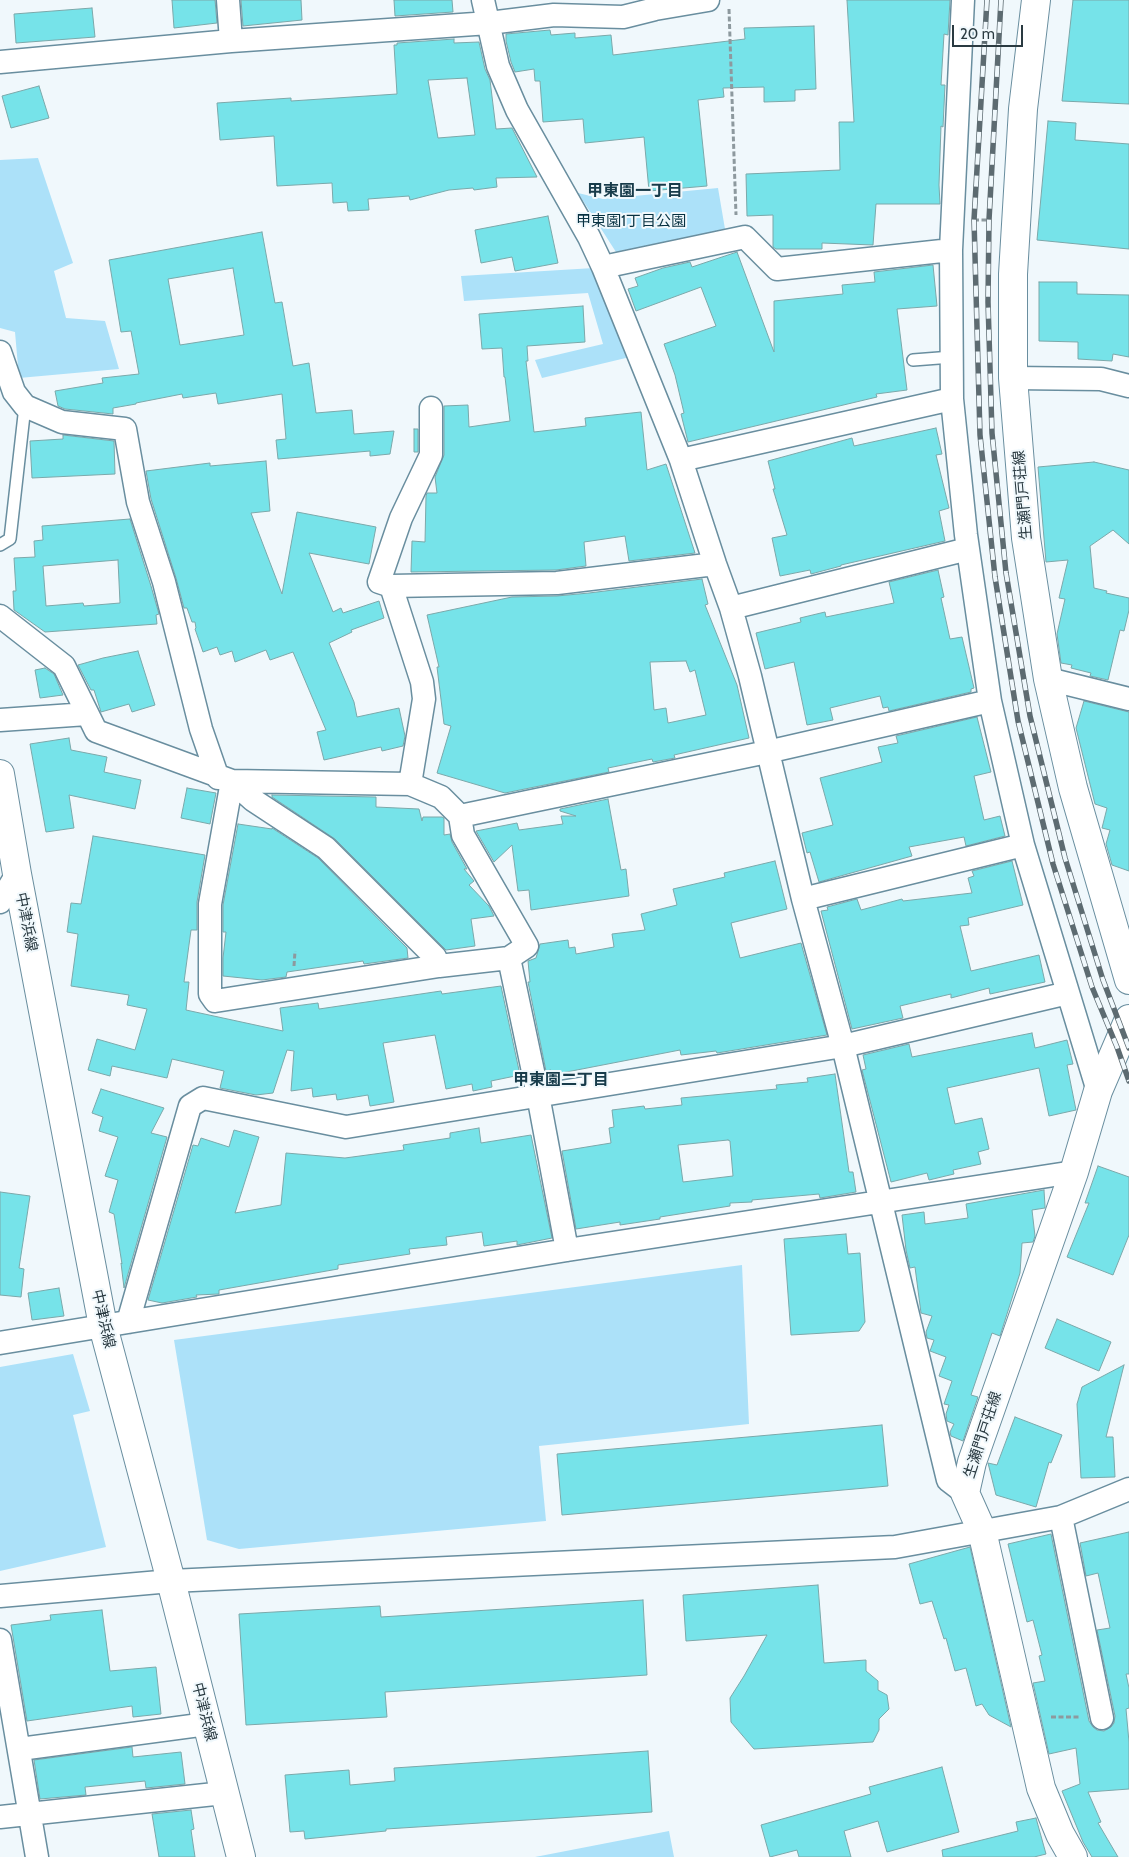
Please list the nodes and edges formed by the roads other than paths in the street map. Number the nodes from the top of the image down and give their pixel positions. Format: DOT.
graph roads {
  1 [pos="228,0"];
  2 [pos="483,0"];
  3 [pos="963,0"];
  4 [pos="1036,0"];
  5 [pos="697,1"];
  6 [pos="488,23"];
  7 [pos="231,41"];
  8 [pos="0,62"];
  9 [pos="951,250"];
  10 [pos="603,267"];
  11 [pos="0,352"];
  12 [pos="952,357"];
  13 [pos="913,360"];
  14 [pos="1013,378"];
  15 [pos="1129,386"];
  16 [pos="952,399"];
  17 [pos="25,406"];
  18 [pos="431,408"];
  19 [pos="681,460"];
  20 [pos="0,545"];
  21 [pos="968,549"];
  22 [pos="715,564"];
  23 [pos="391,586"];
  24 [pos="731,608"];
  25 [pos="0,616"];
  26 [pos="1048,679"];
  27 [pos="1129,699"];
  28 [pos="990,701"];
  29 [pos="87,714"];
  30 [pos="0,720"];
  31 [pos="768,752"];
  32 [pos="0,774"];
  33 [pos="225,779"];
  34 [pos="410,784"];
  35 [pos="460,816"];
  36 [pos="1023,845"];
  37 [pos="17,874"];
  38 [pos="803,899"];
  39 [pos="0,902"];
  40 [pos="509,958"];
  41 [pos="439,966"];
  42 [pos="1129,980"];
  43 [pos="1068,993"];
  44 [pos="1129,1019"];
  45 [pos="842,1046"];
  46 [pos="1098,1091"];
  47 [pos="538,1095"];
  48 [pos="1074,1172"];
  49 [pos="879,1202"];
  50 [pos="567,1250"];
  51 [pos="115,1324"];
  52 [pos="0,1343"];
  53 [pos="1129,1489"];
  54 [pos="965,1493"];
  55 [pos="1061,1517"];
  56 [pos="982,1531"];
  57 [pos="171,1581"];
  58 [pos="0,1596"];
  59 [pos="0,1640"];
  60 [pos="1102,1718"];
  61 [pos="207,1724"];
  62 [pos="20,1749"];
  63 [pos="224,1793"];
  64 [pos="30,1814"];
  65 [pos="0,1817"];
  66 [pos="37,1857"];
  67 [pos="241,1857"];
  68 [pos="1073,1857"];
  1 -- 7 [label="street"];
  2 -- 6 [label="street"];
  3 -- 9 [label="street"];
  4 -- 14 [label="main road, 生瀬門戸荘線"];
  5 -- 6 [label="street"];
  6 -- 7 [label="street"];
  6 -- 10 [label="street"];
  7 -- 8 [label="street"];
  9 -- 10 [label="street"];
  9 -- 12 [label="street"];
  10 -- 19 [label="street"];
  11 -- 17 [label="street"];
  12 -- 13 [label="lane"];
  12 -- 16 [label="street"];
  14 -- 15 [label="street"];
  14 -- 26 [label="main road, 生瀬門戸荘線"];
  16 -- 19 [label="street"];
  16 -- 21 [label="street"];
  17 -- 20 [label="lane"];
  17 -- 33 [label="street"];
  18 -- 23 [label="street"];
  19 -- 22 [label="street"];
  21 -- 24 [label="street"];
  21 -- 28 [label="street"];
  22 -- 23 [label="street"];
  22 -- 24 [label="street"];
  23 -- 34 [label="street"];
  24 -- 31 [label="street"];
  25 -- 29 [label="street"];
  26 -- 27 [label="street"];
  26 -- 42 [label="main road, 生瀬門戸荘線"];
  28 -- 31 [label="street"];
  28 -- 36 [label="street"];
  29 -- 30 [label="street"];
  29 -- 33 [label="street"];
  31 -- 35 [label="street"];
  31 -- 38 [label="street"];
  32 -- 37 [label="main road, 中津浜線"];
  33 -- 34 [label="street"];
  33 -- 41 [label="street"];
  33 -- 41 [label="street"];
  34 -- 35 [label="street"];
  35 -- 40 [label="street"];
  36 -- 38 [label="street"];
  36 -- 43 [label="street"];
  37 -- 39 [label="street"];
  37 -- 51 [label="main road, 中津浜線"];
  38 -- 45 [label="street"];
  40 -- 41 [label="street"];
  40 -- 47 [label="street"];
  43 -- 45 [label="street"];
  43 -- 46 [label="street"];
  44 -- 46 [label="main road, 生瀬門戸荘線"];
  45 -- 47 [label="street"];
  45 -- 49 [label="street"];
  46 -- 48 [label="main road, 生瀬門戸荘線"];
  47 -- 50 [label="street"];
  47 -- 51 [label="street"];
  48 -- 49 [label="street"];
  48 -- 54 [label="main road, 生瀬門戸荘線"];
  49 -- 50 [label="street"];
  49 -- 54 [label="street"];
  50 -- 51 [label="street"];
  51 -- 52 [label="street"];
  51 -- 57 [label="main road, 中津浜線"];
  53 -- 55 [label="street"];
  54 -- 56 [label="main road, 生瀬門戸荘線"];
  55 -- 56 [label="street"];
  55 -- 60 [label="street"];
  56 -- 57 [label="street"];
  56 -- 68 [label="main road, 生瀬門戸荘線"];
  57 -- 58 [label="street"];
  57 -- 61 [label="main road, 中津浜線"];
  59 -- 62 [label="street"];
  61 -- 62 [label="street"];
  61 -- 63 [label="main road, 中津浜線"];
  62 -- 64 [label="street"];
  63 -- 64 [label="street"];
  63 -- 67 [label="main road, 中津浜線"];
  64 -- 65 [label="street"];
  64 -- 66 [label="street"];
}
